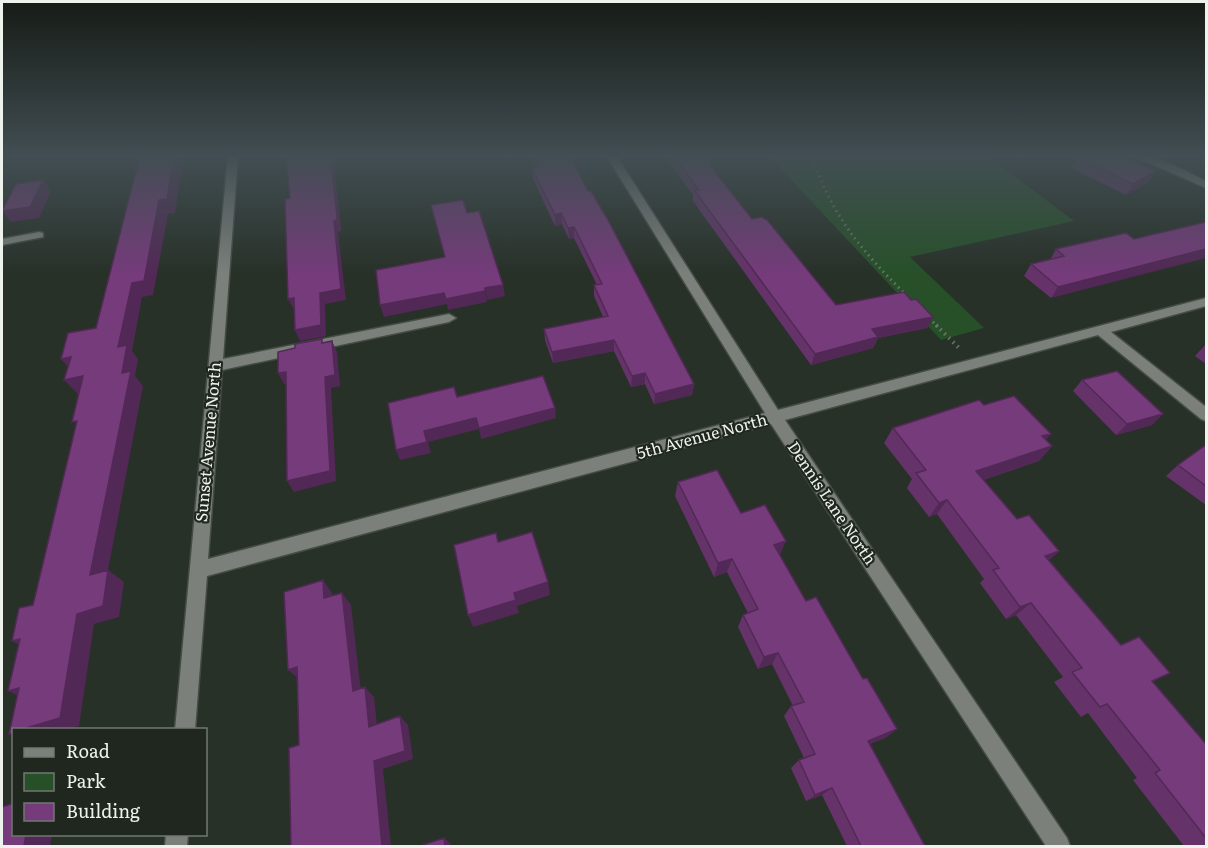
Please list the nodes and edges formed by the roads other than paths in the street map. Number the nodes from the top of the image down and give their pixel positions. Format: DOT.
graph roads {
  1 [pos="230,195"];
  2 [pos="636,195"];
  3 [pos="39,235"];
  4 [pos="2,242"];
  5 [pos="1206,302"];
  6 [pos="449,318"];
  7 [pos="1101,331"];
  8 [pos="215,366"];
  9 [pos="1206,415"];
  10 [pos="774,416"];
  11 [pos="198,570"];
  12 [pos="185,728"];
  13 [pos="1059,846"];
  1 -- 8 [label="street, Sunset Avenue North"];
  2 -- 10 [label="street, Dennis Lane North"];
  3 -- 4 [label="street"];
  5 -- 7 [label="street, 5th Avenue North"];
  6 -- 8 [label="street"];
  7 -- 9 [label="street"];
  7 -- 10 [label="street, 5th Avenue North"];
  8 -- 11 [label="street, Sunset Avenue North"];
  10 -- 11 [label="street, 5th Avenue North"];
  10 -- 13 [label="street, Dennis Lane North"];
  11 -- 12 [label="street, Sunset Avenue North"];
}
